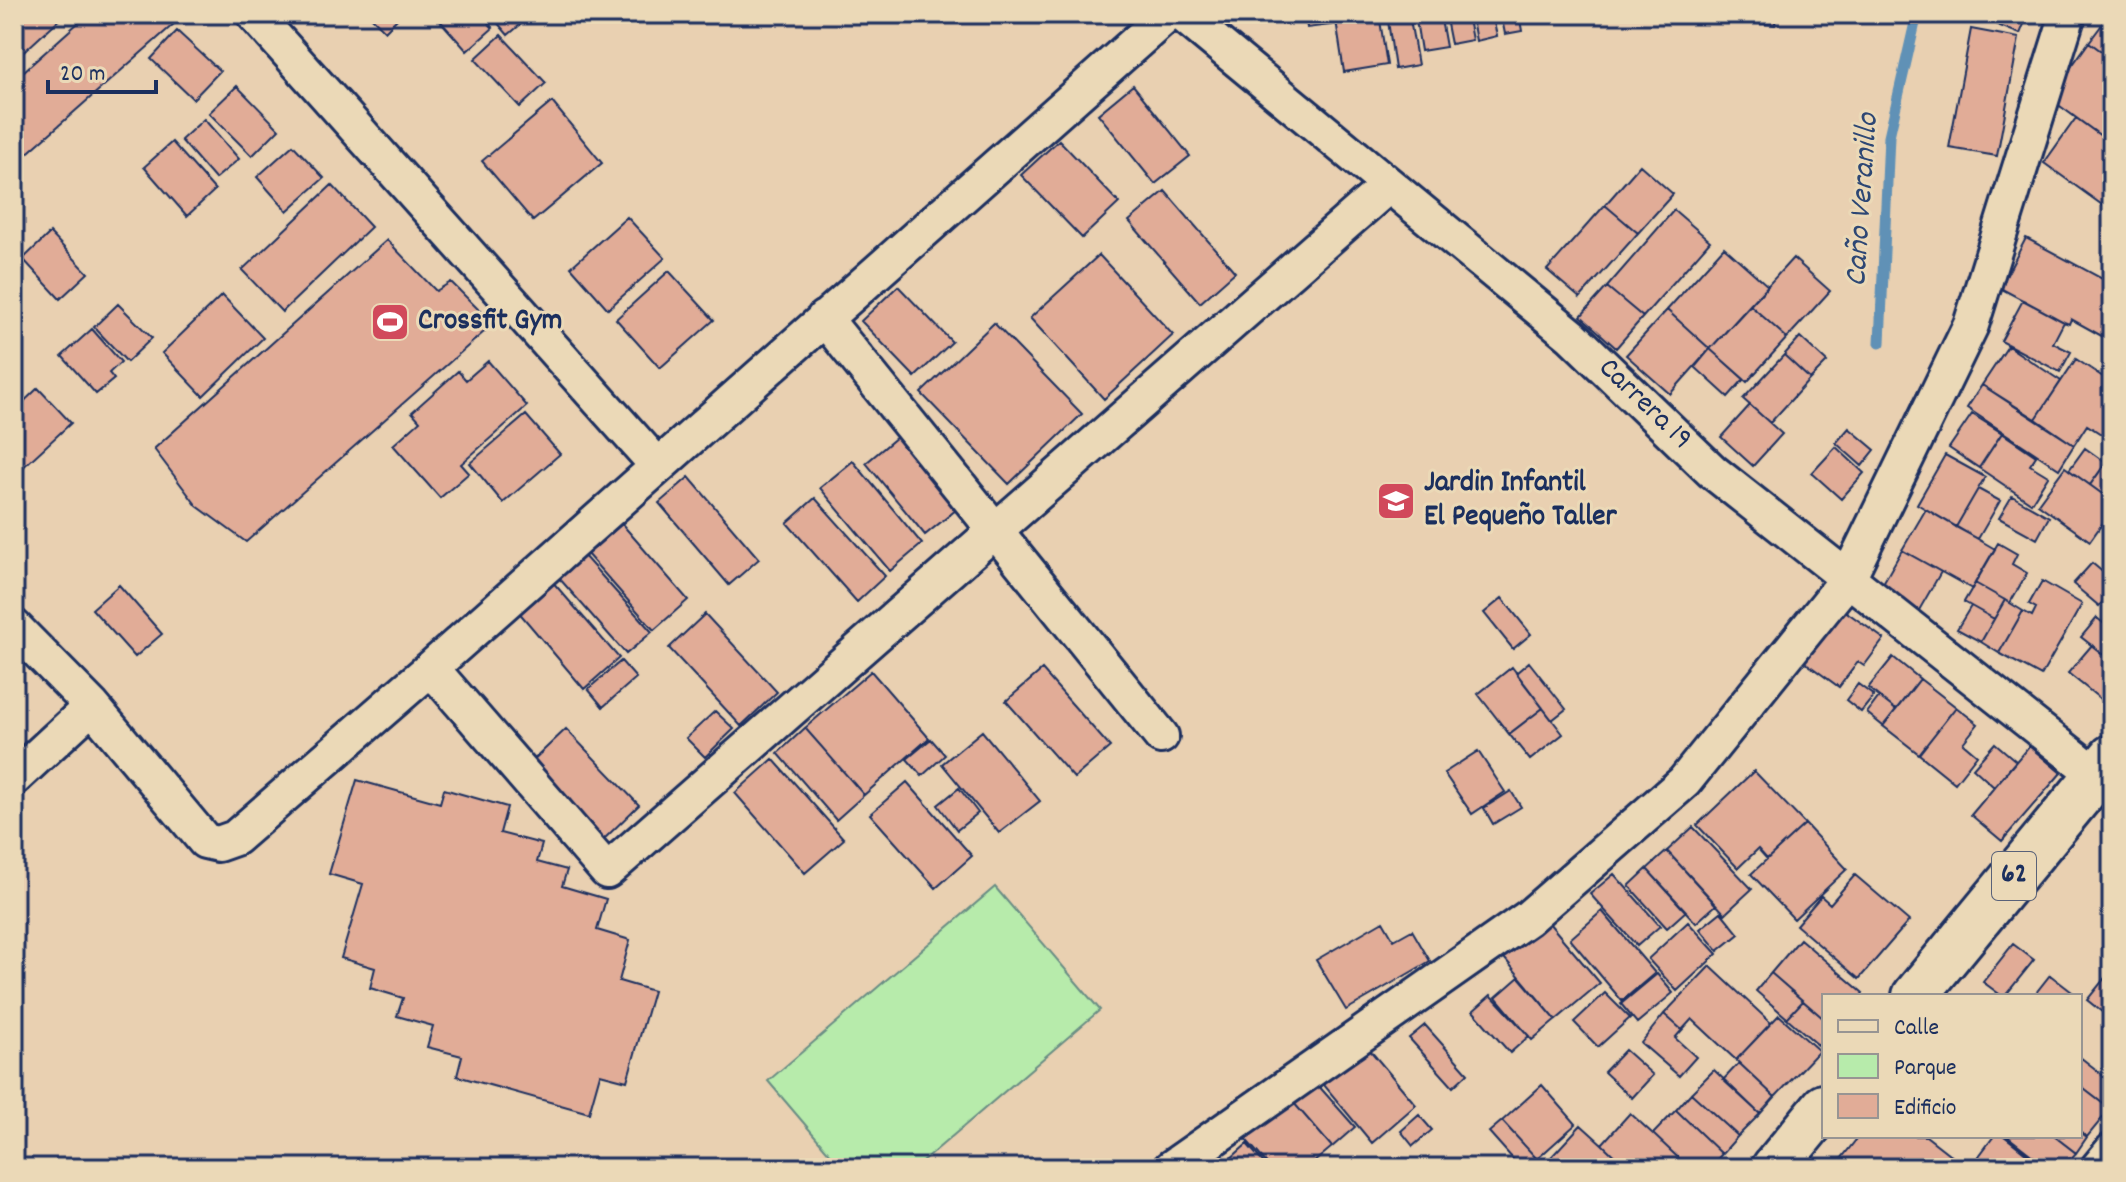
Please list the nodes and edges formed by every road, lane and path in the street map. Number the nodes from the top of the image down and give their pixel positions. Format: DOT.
graph roads {
  1 [pos="254,14"];
  2 [pos="1168,14"];
  3 [pos="1182,14"];
  4 [pos="2068,14"];
  5 [pos="1389,185"];
  6 [pos="824,318"];
  7 [pos="657,465"];
  8 [pos="995,530"];
  9 [pos="1847,580"];
  10 [pos="14,627"];
  11 [pos="431,668"];
  12 [pos="92,706"];
  13 [pos="1161,736"];
  14 [pos="2107,773"];
  15 [pos="14,778"];
  16 [pos="1917,994"];
  17 [pos="1822,1109"];
  18 [pos="2112,1151"];
  19 [pos="1171,1168"];
  20 [pos="1774,1168"];
  21 [pos="2098,1168"];
  1 -- 7 [label="street"];
  2 -- 6 [label="street"];
  3 -- 5 [label="street, Carrera 19"];
  4 -- 9 [label="street"];
  5 -- 8 [label="street"];
  5 -- 9 [label="street, Carrera 19"];
  6 -- 7 [label="street"];
  6 -- 8 [label="street"];
  7 -- 11 [label="street"];
  8 -- 11 [label="street"];
  8 -- 13 [label="street"];
  9 -- 14 [label="street, Carrera 19"];
  9 -- 19 [label="street"];
  10 -- 12 [label="street"];
  11 -- 12 [label="street"];
  12 -- 15 [label="street"];
  14 -- 16 [label="main road, 62"];
  17 -- 20 [label="main road"];
  18 -- 21 [label="street"];
}
